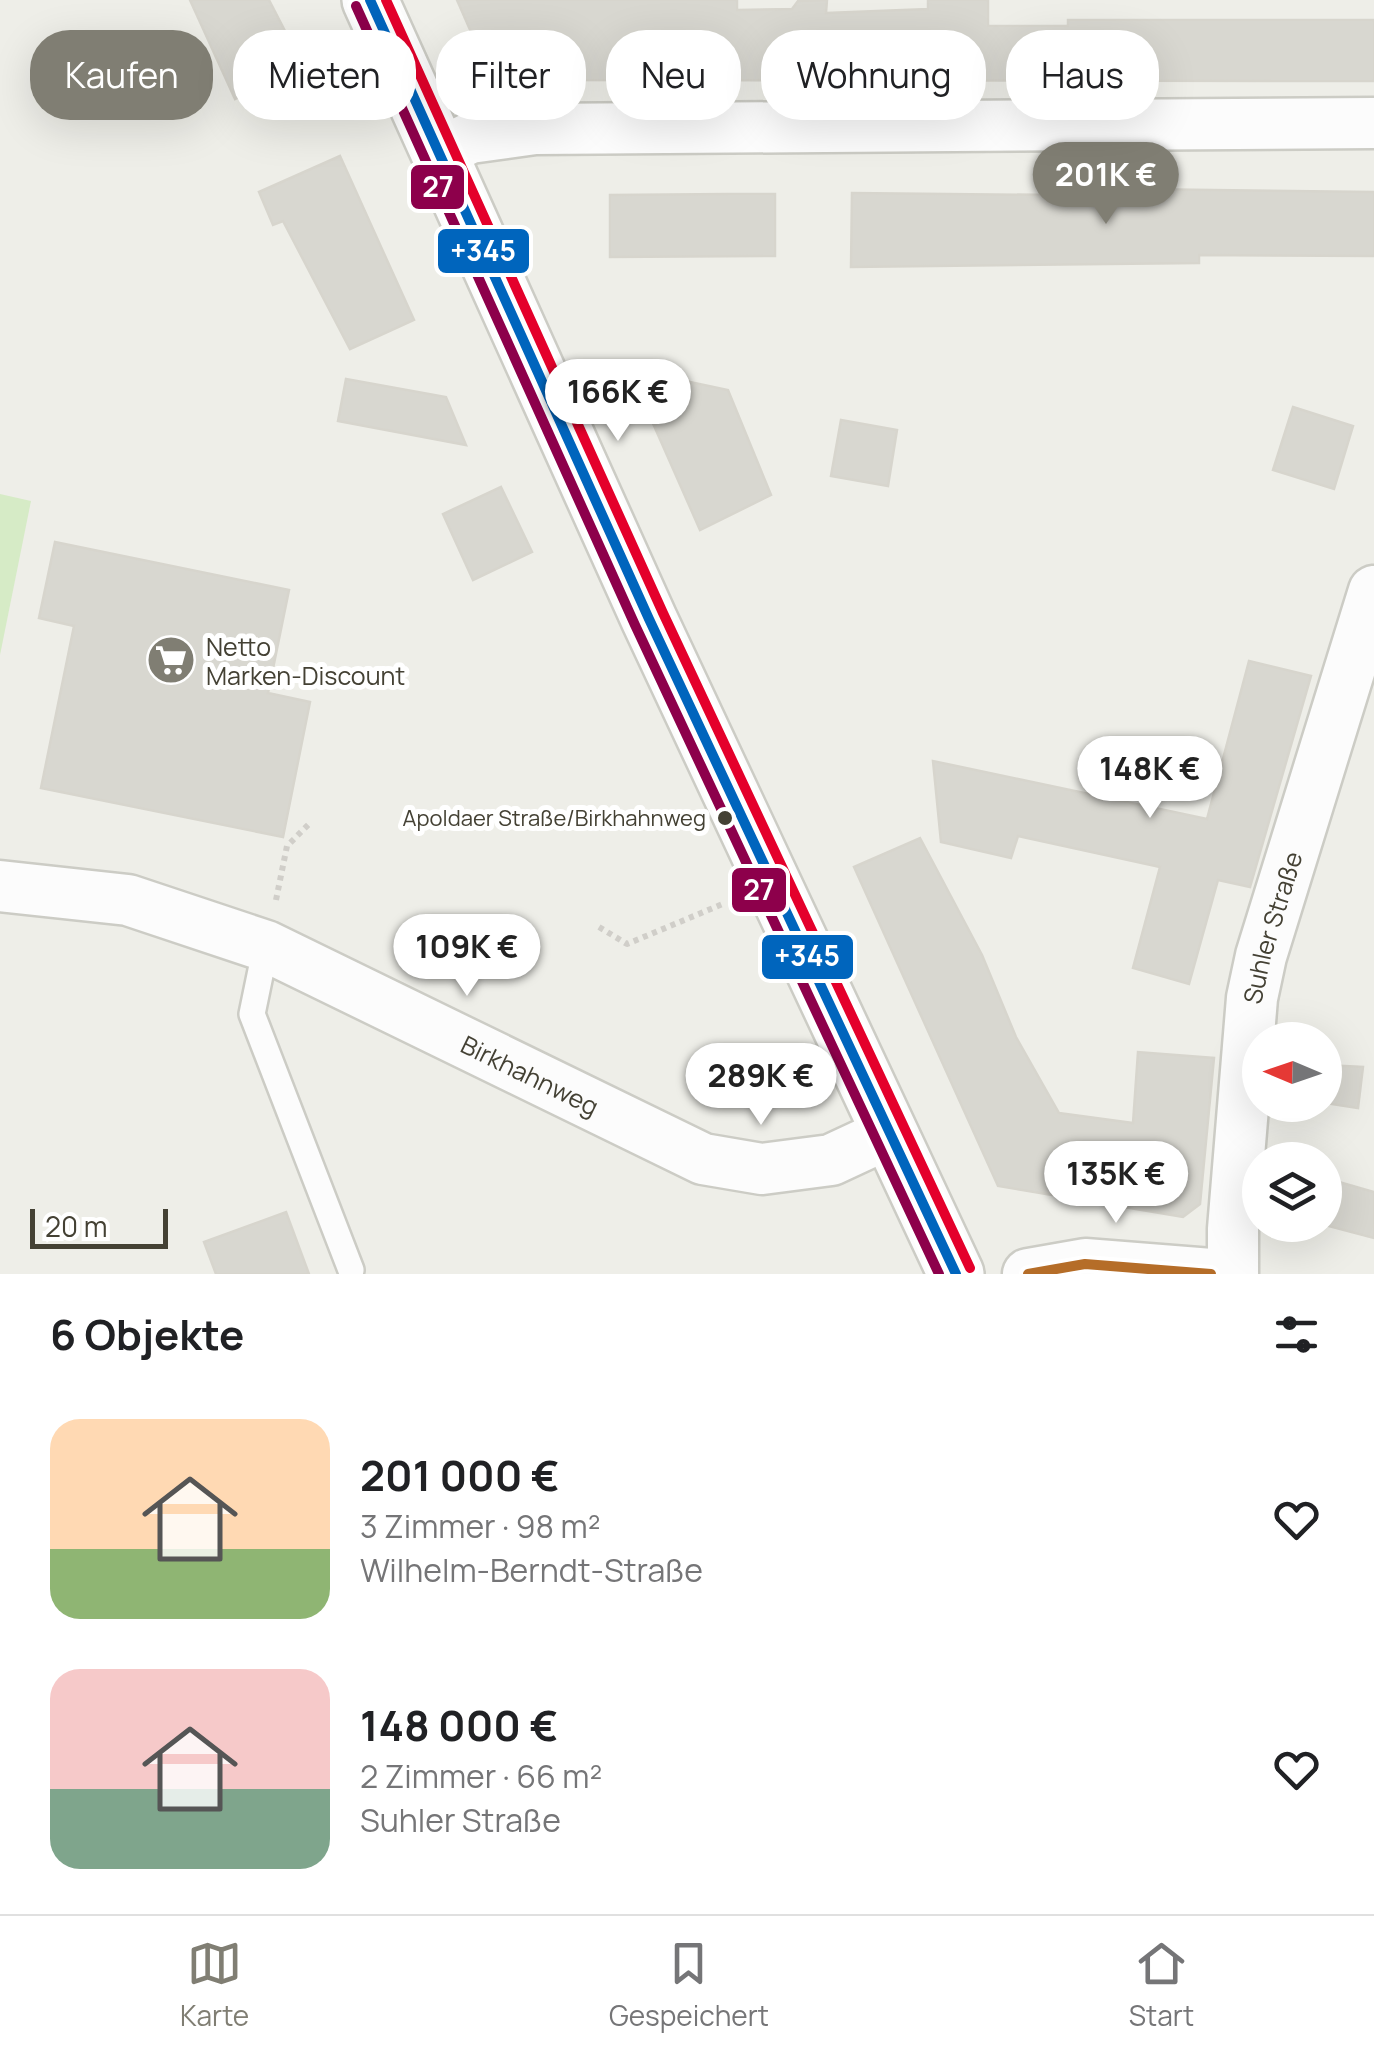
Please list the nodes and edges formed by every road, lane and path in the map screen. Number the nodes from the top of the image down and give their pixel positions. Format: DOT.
graph roads {
  1 [pos="370,0"];
  2 [pos="1374,123"];
  3 [pos="440,153"];
  4 [pos="1374,591"];
  5 [pos="309,824"];
  6 [pos="0,886"];
  7 [pos="738,897"];
  8 [pos="600,927"];
  9 [pos="266,946"];
  10 [pos="889,1133"];
  11 [pos="352,1270"];
  12 [pos="956,1274"];
  13 [pos="1028,1274"];
  14 [pos="1210,1274"];
  15 [pos="1233,1274"];
  1 -- 3 [label="street"];
  2 -- 3 [label="street"];
  3 -- 10 [label="street"];
  4 -- 15 [label="street, Suhler Straße"];
  5 -- 9 [label="path"];
  6 -- 9 [label="street, Birkhahnweg"];
  7 -- 8 [label="path"];
  9 -- 10 [label="street, Birkhahnweg"];
  9 -- 11 [label="lane"];
  10 -- 12 [label="street"];
  13 -- 14 [label="street"];
}
